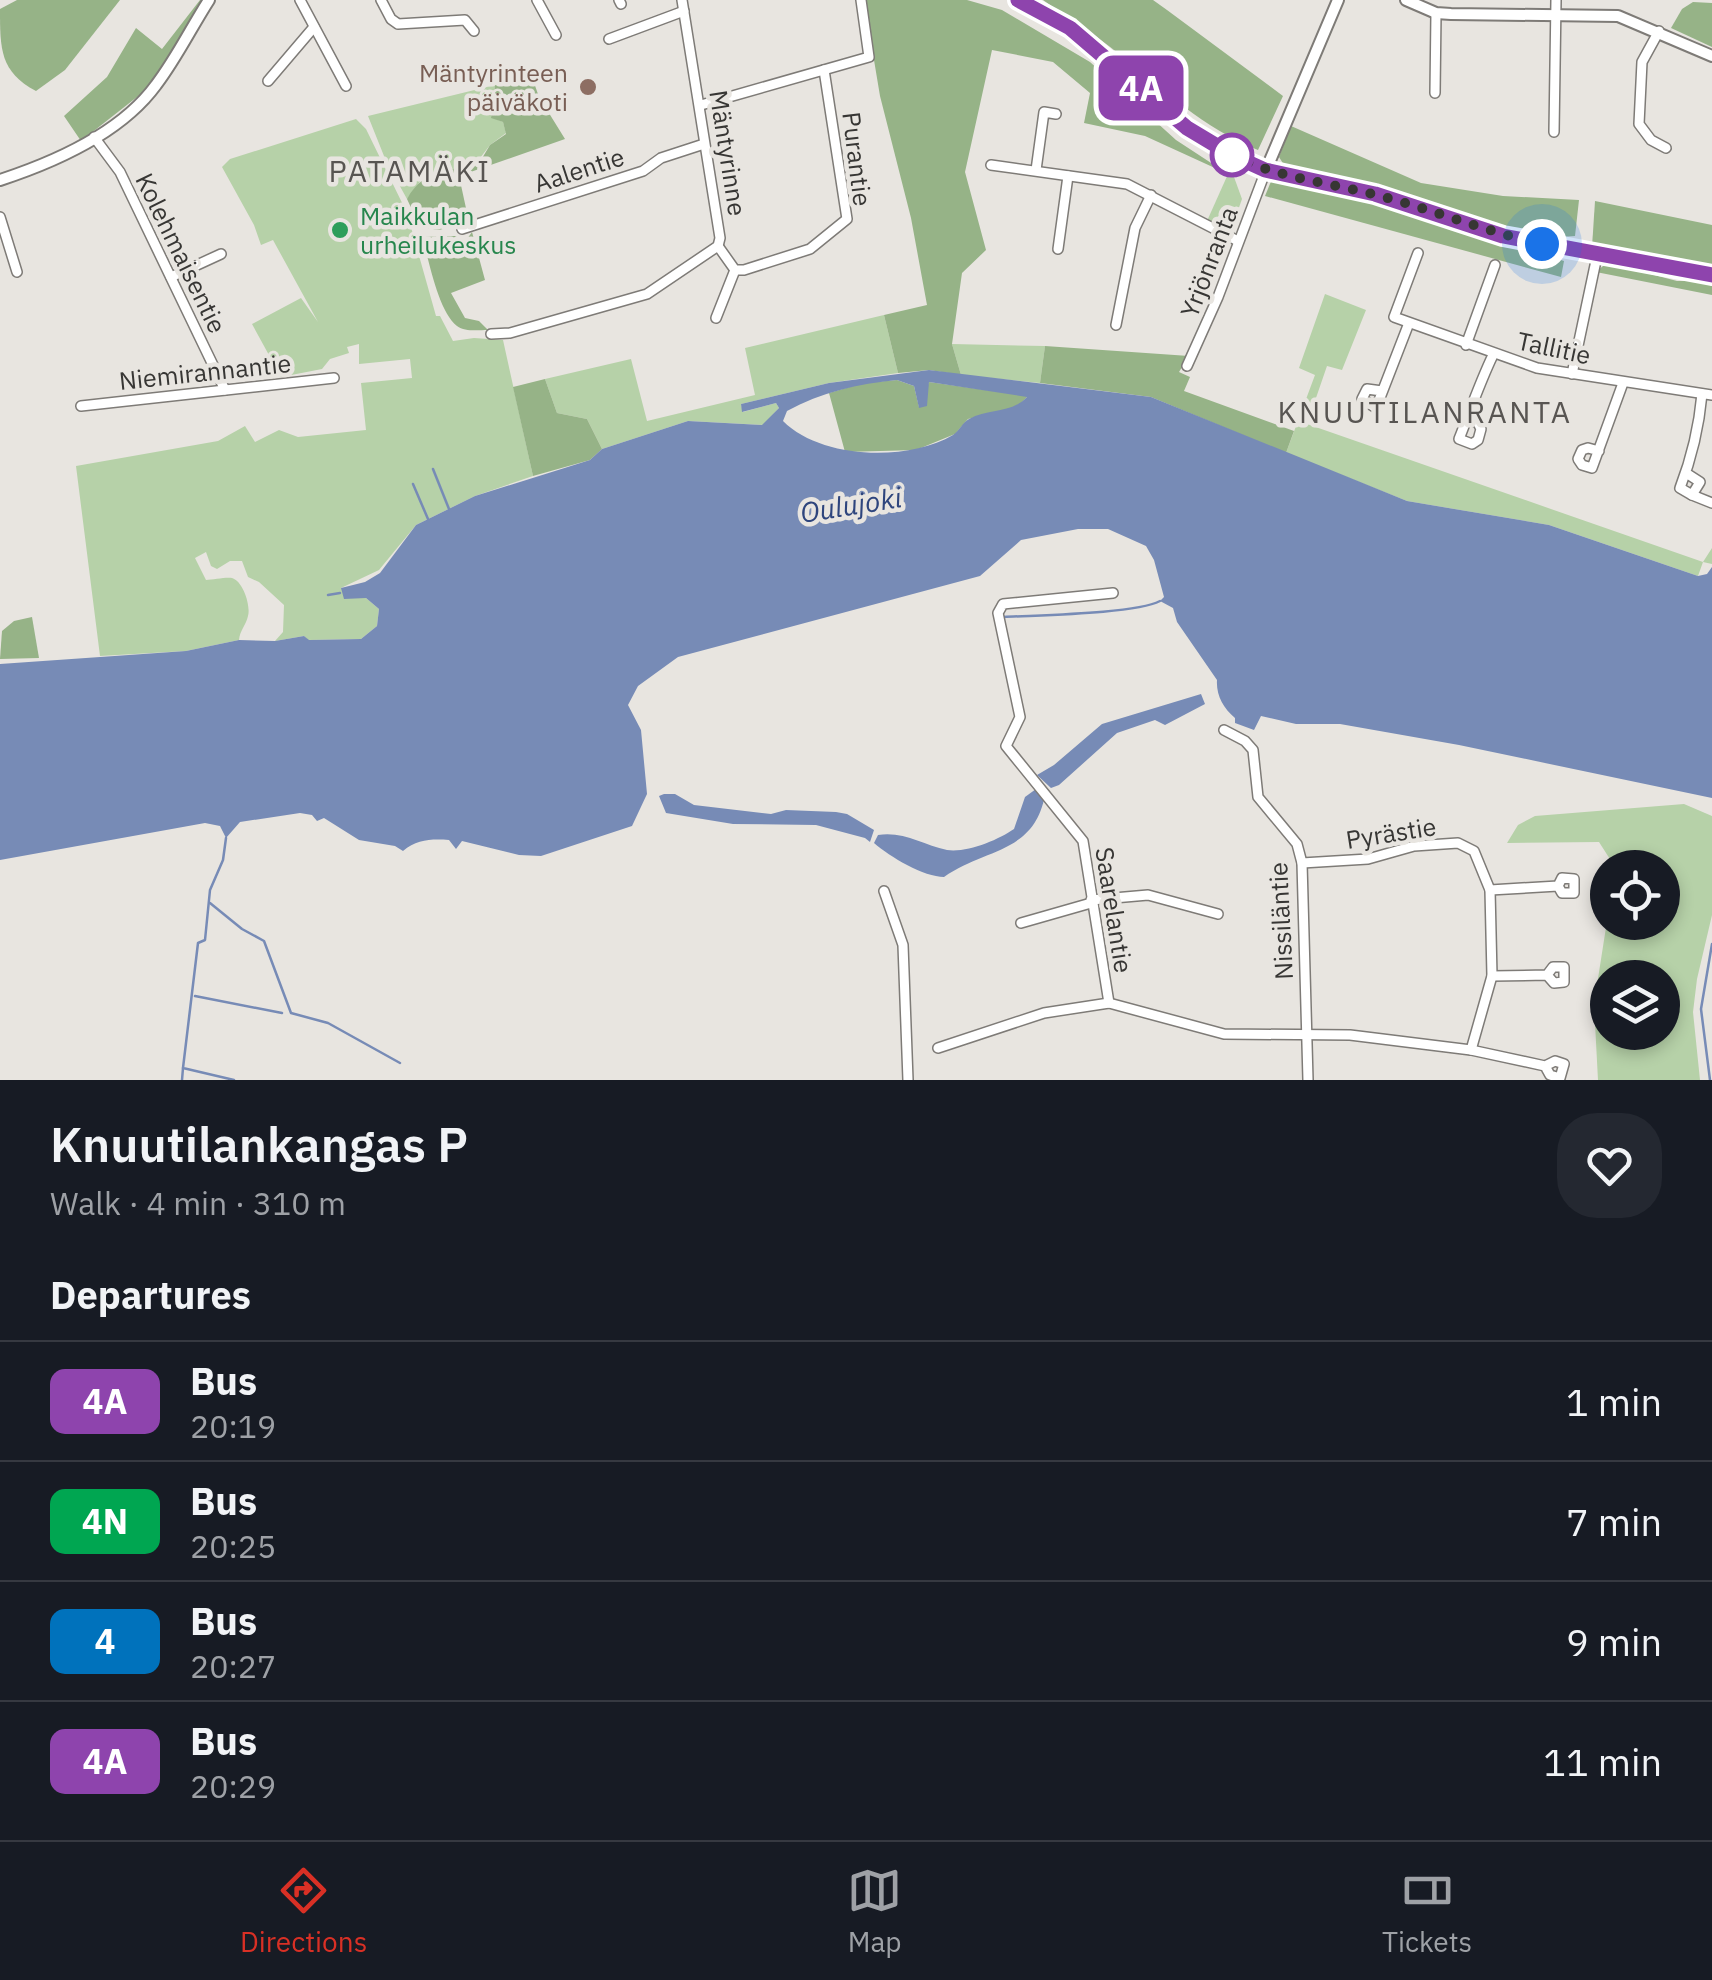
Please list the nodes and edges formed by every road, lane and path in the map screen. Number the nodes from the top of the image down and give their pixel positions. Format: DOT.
graph roads {
  1 [pos="209,0"];
  2 [pos="300,0"];
  3 [pos="380,0"];
  4 [pos="537,0"];
  5 [pos="861,0"];
  6 [pos="1018,0"];
  7 [pos="1338,0"];
  8 [pos="1406,0"];
  9 [pos="1556,0"];
  10 [pos="683,6"];
  11 [pos="1436,12"];
  12 [pos="1555,15"];
  13 [pos="314,27"];
  14 [pos="474,31"];
  15 [pos="1659,31"];
  16 [pos="556,35"];
  17 [pos="609,39"];
  18 [pos="1712,56"];
  19 [pos="824,70"];
  20 [pos="268,81"];
  21 [pos="346,86"];
  22 [pos="1435,93"];
  23 [pos="701,105"];
  24 [pos="1056,114"];
  25 [pos="1554,132"];
  26 [pos="94,137"];
  27 [pos="704,144"];
  28 [pos="1666,148"];
  29 [pos="991,165"];
  30 [pos="1036,170"];
  31 [pos="1266,170"];
  32 [pos="1068,176"];
  33 [pos="0,180"];
  34 [pos="1152,195"];
  35 [pos="0,216"];
  36 [pos="462,229"];
  37 [pos="1238,241"];
  38 [pos="718,246"];
  39 [pos="1058,249"];
  40 [pos="220,254"];
  41 [pos="1418,254"];
  42 [pos="1597,256"];
  43 [pos="1495,265"];
  44 [pos="736,270"];
  45 [pos="17,272"];
  46 [pos="1712,276"];
  47 [pos="170,277"];
  48 [pos="716,318"];
  49 [pos="1409,323"];
  50 [pos="1116,326"];
  51 [pos="492,334"];
  52 [pos="1466,345"];
  53 [pos="1493,355"];
  54 [pos="1187,366"];
  55 [pos="1572,374"];
  56 [pos="334,378"];
  57 [pos="1623,383"];
  58 [pos="225,390"];
  59 [pos="1382,391"];
  60 [pos="1707,394"];
  61 [pos="81,406"];
  62 [pos="1467,418"];
  63 [pos="1599,451"];
  64 [pos="1712,503"];
  65 [pos="1114,593"];
  66 [pos="1224,730"];
  67 [pos="1302,863"];
  68 [pos="1558,886"];
  69 [pos="1490,890"];
  70 [pos="884,891"];
  71 [pos="1091,902"];
  72 [pos="1218,914"];
  73 [pos="1022,923"];
  74 [pos="1547,975"];
  75 [pos="1492,976"];
  76 [pos="1109,1002"];
  77 [pos="1306,1035"];
  78 [pos="938,1048"];
  79 [pos="1471,1050"];
  80 [pos="1545,1066"];
  81 [pos="908,1080"];
  82 [pos="1308,1080"];
  1 -- 26 [label="street"];
  2 -- 13 [label="street"];
  3 -- 14 [label="street"];
  4 -- 16 [label="street"];
  5 -- 19 [label="street"];
  6 -- 31 [label="main road"];
  7 -- 31 [label="street"];
  8 -- 11 [label="street"];
  9 -- 12 [label="street"];
  10 -- 17 [label="street"];
  10 -- 23 [label="street, Mäntyrinne"];
  11 -- 12 [label="street"];
  11 -- 22 [label="street"];
  12 -- 15 [label="street"];
  12 -- 25 [label="street"];
  13 -- 20 [label="street"];
  13 -- 21 [label="street"];
  15 -- 18 [label="street"];
  15 -- 28 [label="street"];
  19 -- 23 [label="street"];
  19 -- 44 [label="street, Purantie"];
  23 -- 27 [label="street, Mäntyrinne"];
  24 -- 30 [label="street"];
  26 -- 33 [label="street"];
  26 -- 47 [label="street, Kolehmaisentie"];
  27 -- 36 [label="street, Aalentie"];
  27 -- 38 [label="street, Mäntyrinne"];
  29 -- 30 [label="street"];
  30 -- 32 [label="street"];
  31 -- 37 [label="street, Yrjönranta"];
  31 -- 42 [label="main road"];
  32 -- 34 [label="street"];
  32 -- 39 [label="street"];
  34 -- 37 [label="street"];
  34 -- 50 [label="street"];
  35 -- 45 [label="street"];
  37 -- 54 [label="street, Yrjönranta"];
  38 -- 44 [label="street"];
  38 -- 51 [label="street, Mäntyrinne"];
  40 -- 47 [label="street"];
  41 -- 49 [label="street, Tallitie"];
  42 -- 46 [label="main road"];
  42 -- 55 [label="street"];
  43 -- 52 [label="street"];
  44 -- 48 [label="street"];
  47 -- 58 [label="street, Kolehmaisentie"];
  49 -- 52 [label="street, Tallitie"];
  49 -- 59 [label="street"];
  52 -- 53 [label="street, Tallitie"];
  53 -- 55 [label="street, Tallitie"];
  53 -- 62 [label="street"];
  55 -- 57 [label="street, Tallitie"];
  56 -- 58 [label="street, Niemirannantie"];
  57 -- 60 [label="street, Tallitie"];
  57 -- 63 [label="street"];
  58 -- 61 [label="street, Niemirannantie"];
  60 -- 64 [label="street"];
  65 -- 71 [label="street, Saarelantie"];
  66 -- 67 [label="street, Nissiläntie"];
  67 -- 69 [label="street, Pyrästie"];
  67 -- 77 [label="street, Nissiläntie"];
  68 -- 69 [label="street"];
  69 -- 75 [label="street, Pyrästie"];
  70 -- 81 [label="street"];
  71 -- 72 [label="street"];
  71 -- 73 [label="street"];
  71 -- 76 [label="street, Saarelantie"];
  74 -- 75 [label="street"];
  75 -- 79 [label="street, Pyrästie"];
  76 -- 77 [label="street"];
  76 -- 78 [label="street"];
  77 -- 79 [label="street"];
  77 -- 82 [label="street, Nissiläntie"];
  79 -- 80 [label="street"];
}
